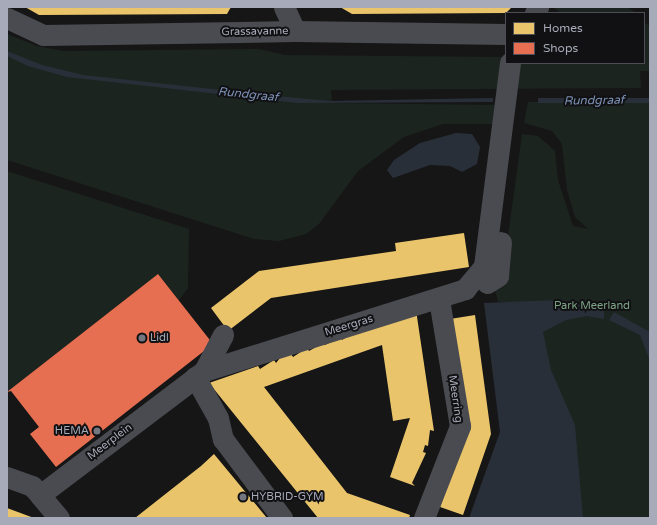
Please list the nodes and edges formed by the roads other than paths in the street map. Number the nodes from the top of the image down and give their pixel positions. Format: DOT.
graph roads {
  1 [pos="284,7"];
  2 [pos="7,18"];
  3 [pos="295,32"];
  4 [pos="505,34"];
  5 [pos="510,64"];
  6 [pos="522,64"];
  7 [pos="485,274"];
  8 [pos="440,298"];
  9 [pos="223,335"];
  10 [pos="199,374"];
  11 [pos="7,477"];
  12 [pos="40,495"];
  13 [pos="59,518"];
  14 [pos="282,518"];
  15 [pos="424,518"];
  1 -- 3 [label="street"];
  2 -- 3 [label="street, Grassavanne"];
  3 -- 4 [label="street, Grassavanne"];
  5 -- 7 [label="street"];
  6 -- 7 [label="street, Meergras"];
  7 -- 8 [label="street, Meergras"];
  8 -- 10 [label="street, Meergras"];
  8 -- 15 [label="street, Meerring"];
  9 -- 10 [label="street"];
  10 -- 12 [label="street, Meerplein"];
  10 -- 14 [label="street"];
  11 -- 12 [label="street"];
  12 -- 13 [label="street"];
}
